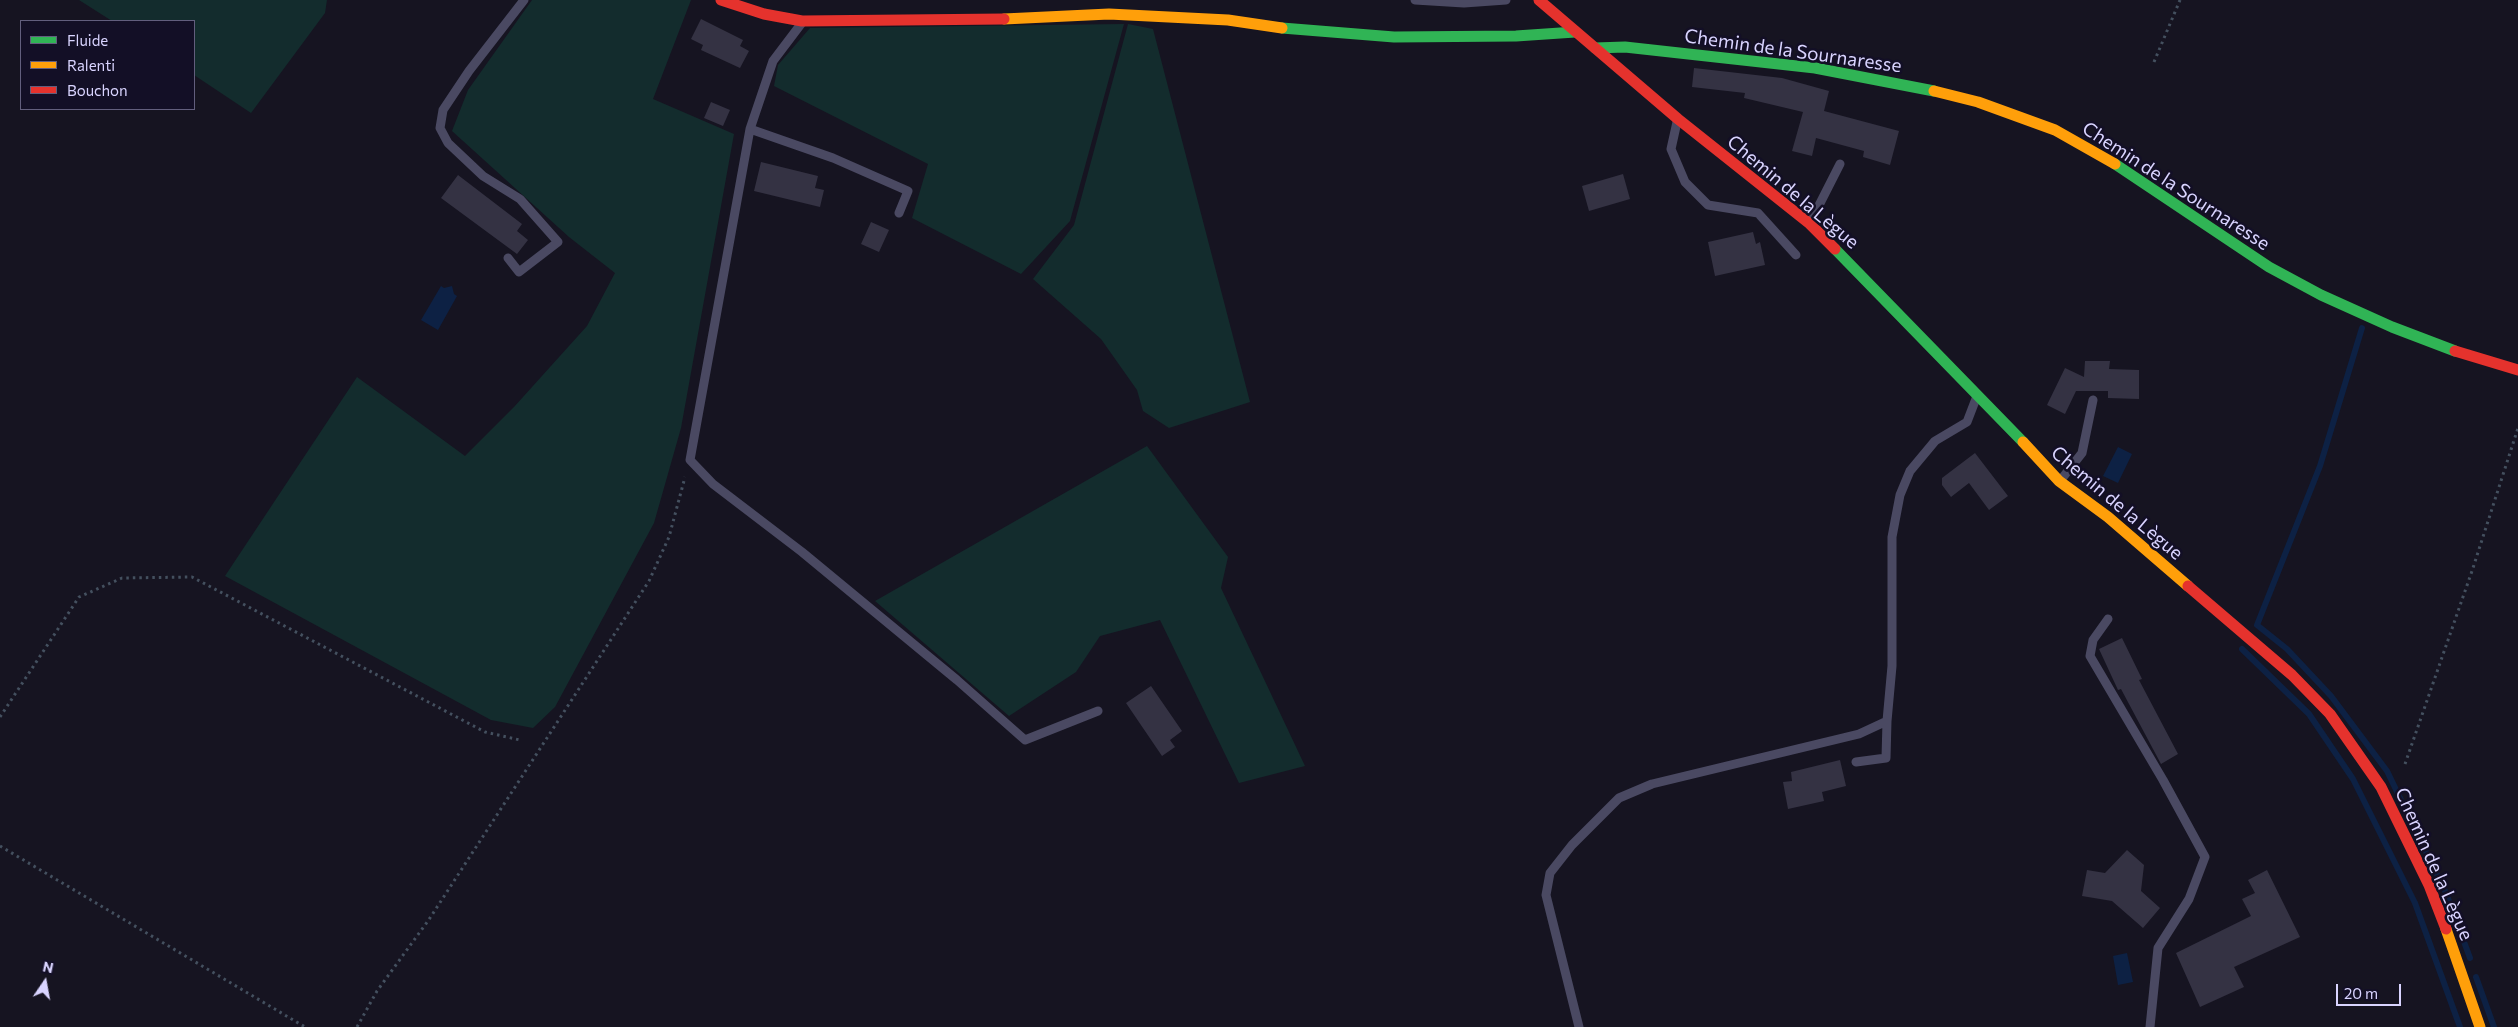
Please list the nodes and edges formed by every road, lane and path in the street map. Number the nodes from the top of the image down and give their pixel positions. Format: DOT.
graph roads {
  1 [pos="524,0"];
  2 [pos="722,0"];
  3 [pos="1416,0"];
  4 [pos="1424,0"];
  5 [pos="1506,0"];
  6 [pos="1539,0"];
  7 [pos="2180,0"];
  8 [pos="802,21"];
  9 [pos="1575,32"];
  10 [pos="1595,48"];
  11 [pos="2154,62"];
  12 [pos="1678,119"];
  13 [pos="750,129"];
  14 [pos="1840,164"];
  15 [pos="899,213"];
  16 [pos="1810,224"];
  17 [pos="1796,255"];
  18 [pos="508,258"];
  19 [pos="2518,370"];
  20 [pos="1978,394"];
  21 [pos="2093,400"];
  22 [pos="2518,428"];
  23 [pos="690,460"];
  24 [pos="2059,481"];
  25 [pos="2108,619"];
  26 [pos="1098,711"];
  27 [pos="0,717"];
  28 [pos="1887,721"];
  29 [pos="520,740"];
  30 [pos="1856,762"];
  31 [pos="2405,764"];
  32 [pos="0,846"];
  33 [pos="305,1027"];
  34 [pos="357,1027"];
  35 [pos="1579,1027"];
  36 [pos="2150,1027"];
  37 [pos="2480,1027"];
  1 -- 18 [label="lane"];
  2 -- 8 [label="street"];
  3 -- 4 [label="lane"];
  4 -- 5 [label="lane"];
  6 -- 9 [label="street, Chemin de la Lègue"];
  7 -- 11 [label="path"];
  8 -- 9 [label="street"];
  8 -- 13 [label="lane"];
  9 -- 10 [label="street, Chemin de la Lègue"];
  10 -- 12 [label="street, Chemin de la Lègue"];
  10 -- 19 [label="street, Chemin de la Sournaresse"];
  12 -- 16 [label="street, Chemin de la Lègue"];
  12 -- 17 [label="lane"];
  13 -- 15 [label="lane"];
  13 -- 23 [label="lane"];
  14 -- 16 [label="lane"];
  16 -- 20 [label="street, Chemin de la Lègue"];
  20 -- 24 [label="street, Chemin de la Lègue"];
  20 -- 28 [label="lane"];
  21 -- 24 [label="lane"];
  22 -- 31 [label="path"];
  23 -- 26 [label="lane"];
  23 -- 34 [label="path"];
  24 -- 37 [label="street, Chemin de la Lègue"];
  25 -- 36 [label="lane"];
  27 -- 29 [label="path"];
  28 -- 30 [label="lane"];
  28 -- 35 [label="lane"];
  32 -- 33 [label="path"];
}
